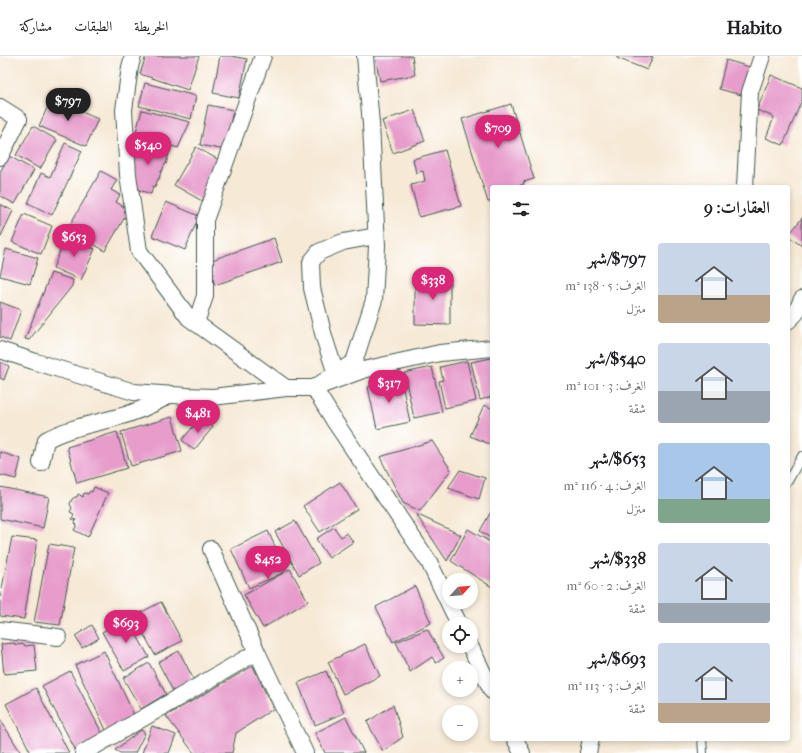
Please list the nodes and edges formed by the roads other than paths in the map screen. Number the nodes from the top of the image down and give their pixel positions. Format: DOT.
graph roads {
  1 [pos="133,56"];
  2 [pos="263,56"];
  3 [pos="365,56"];
  4 [pos="762,56"];
  5 [pos="0,107"];
  6 [pos="0,157"];
  7 [pos="745,185"];
  8 [pos="376,236"];
  9 [pos="196,323"];
  10 [pos="490,348"];
  11 [pos="0,350"];
  12 [pos="336,374"];
  13 [pos="286,388"];
  14 [pos="314,388"];
  15 [pos="171,394"];
  16 [pos="802,456"];
  17 [pos="41,463"];
  18 [pos="790,477"];
  19 [pos="211,549"];
  20 [pos="456,617"];
  21 [pos="0,630"];
  22 [pos="58,637"];
  23 [pos="257,652"];
  24 [pos="473,653"];
  25 [pos="490,687"];
  26 [pos="516,741"];
  27 [pos="591,741"];
  28 [pos="702,741"];
  29 [pos="84,753"];
  30 [pos="305,753"];
  31 [pos="522,753"];
  32 [pos="588,753"];
  33 [pos="703,753"];
  1 -- 9 [label="street"];
  2 -- 9 [label="street"];
  3 -- 8 [label="street"];
  4 -- 7 [label="street"];
  5 -- 6 [label="street"];
  8 -- 12 [label="street"];
  8 -- 12 [label="street"];
  9 -- 13 [label="street"];
  10 -- 14 [label="street"];
  11 -- 15 [label="street"];
  12 -- 14 [label="street"];
  13 -- 14 [label="street"];
  13 -- 15 [label="street"];
  14 -- 20 [label="street"];
  15 -- 17 [label="street"];
  16 -- 18 [label="lane"];
  19 -- 23 [label="street"];
  21 -- 22 [label="street"];
  23 -- 29 [label="street"];
  23 -- 30 [label="street"];
  24 -- 25 [label="street"];
  26 -- 31 [label="street"];
  27 -- 32 [label="street"];
  28 -- 33 [label="lane"];
}
